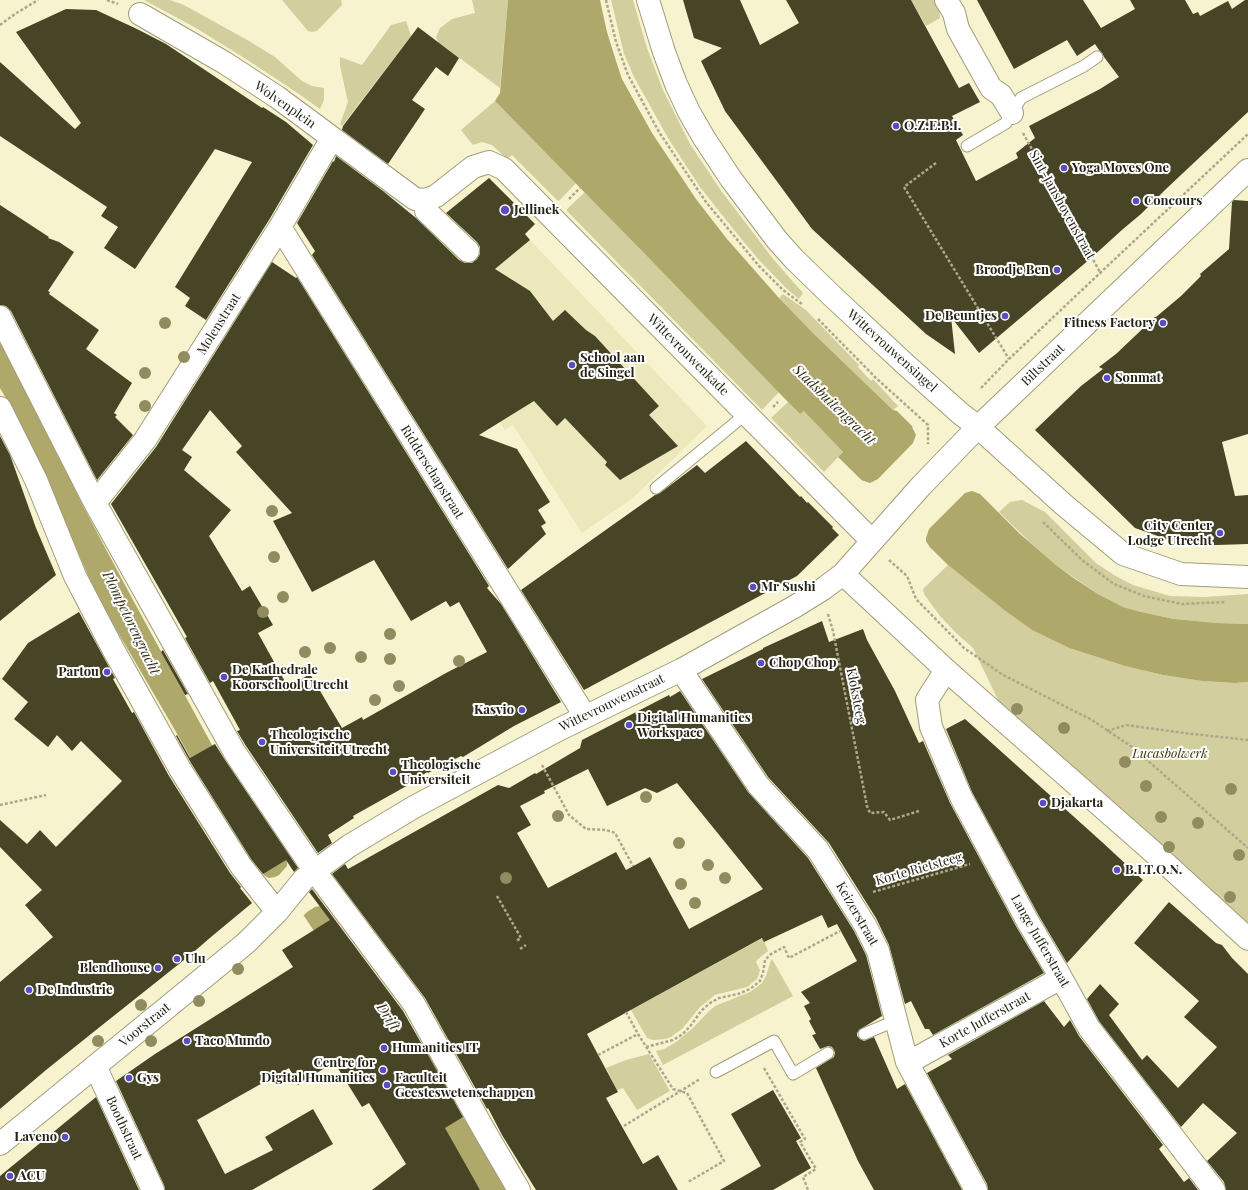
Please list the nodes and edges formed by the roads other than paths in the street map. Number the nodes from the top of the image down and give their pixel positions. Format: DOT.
graph roads {
  1 [pos="648,0"];
  2 [pos="947,0"];
  3 [pos="140,14"];
  4 [pos="1097,57"];
  5 [pos="1012,113"];
  6 [pos="332,138"];
  7 [pos="967,146"];
  8 [pos="1248,170"];
  9 [pos="425,200"];
  10 [pos="280,227"];
  11 [pos="468,251"];
  12 [pos="0,317"];
  13 [pos="0,408"];
  14 [pos="746,414"];
  15 [pos="978,427"];
  16 [pos="656,488"];
  17 [pos="95,503"];
  18 [pos="894,516"];
  19 [pos="872,541"];
  20 [pos="843,574"];
  21 [pos="1248,576"];
  22 [pos="681,670"];
  23 [pos="946,670"];
  24 [pos="584,716"];
  25 [pos="309,875"];
  26 [pos="280,907"];
  27 [pos="1248,939"];
  28 [pos="1061,978"];
  29 [pos="897,1020"];
  30 [pos="864,1034"];
  31 [pos="828,1053"];
  32 [pos="907,1062"];
  33 [pos="95,1066"];
  34 [pos="716,1072"];
  35 [pos="0,1144"];
  36 [pos="153,1190"];
  37 [pos="519,1190"];
  38 [pos="976,1190"];
  39 [pos="1214,1190"];
  1 -- 15 [label="street, Wittevrouwensingel"];
  2 -- 5 [label="street"];
  3 -- 6 [label="street, Wolvenplein"];
  4 -- 5 [label="lane"];
  5 -- 7 [label="lane"];
  6 -- 9 [label="street, Wolvenplein"];
  6 -- 10 [label="street, Molenstraat"];
  8 -- 15 [label="street, Biltstraat"];
  9 -- 11 [label="street"];
  9 -- 14 [label="street, Wittevrouwenkade"];
  10 -- 17 [label="street, Molenstraat"];
  10 -- 24 [label="street, Ridderschapstraat"];
  12 -- 17 [label="street"];
  13 -- 26 [label="street"];
  14 -- 16 [label="lane"];
  14 -- 19 [label="street, Wittevrouwenkade"];
  15 -- 18 [label="street, Biltstraat"];
  15 -- 21 [label="street, Wittevrouwensingel"];
  17 -- 25 [label="street"];
  18 -- 19 [label="street, Wittevrouwenstraat"];
  19 -- 20 [label="street, Wittevrouwenstraat"];
  20 -- 22 [label="street, Wittevrouwenstraat"];
  20 -- 23 [label="street"];
  22 -- 24 [label="street, Wittevrouwenstraat"];
  22 -- 29 [label="street, Keizerstraat"];
  23 -- 27 [label="street"];
  23 -- 28 [label="street, Lange Jufferstraat"];
  24 -- 25 [label="street, Wittevrouwenstraat"];
  25 -- 26 [label="street, Voorstraat"];
  25 -- 37 [label="street"];
  26 -- 33 [label="street, Voorstraat"];
  28 -- 32 [label="street, Korte Jufferstraat"];
  28 -- 39 [label="street, Lange Jufferstraat"];
  29 -- 30 [label="lane"];
  29 -- 32 [label="street, Keizerstraat"];
  31 -- 34 [label="lane"];
  32 -- 38 [label="street, Keizerstraat"];
  33 -- 35 [label="street, Voorstraat"];
  33 -- 36 [label="street, Boothstraat"];
}
